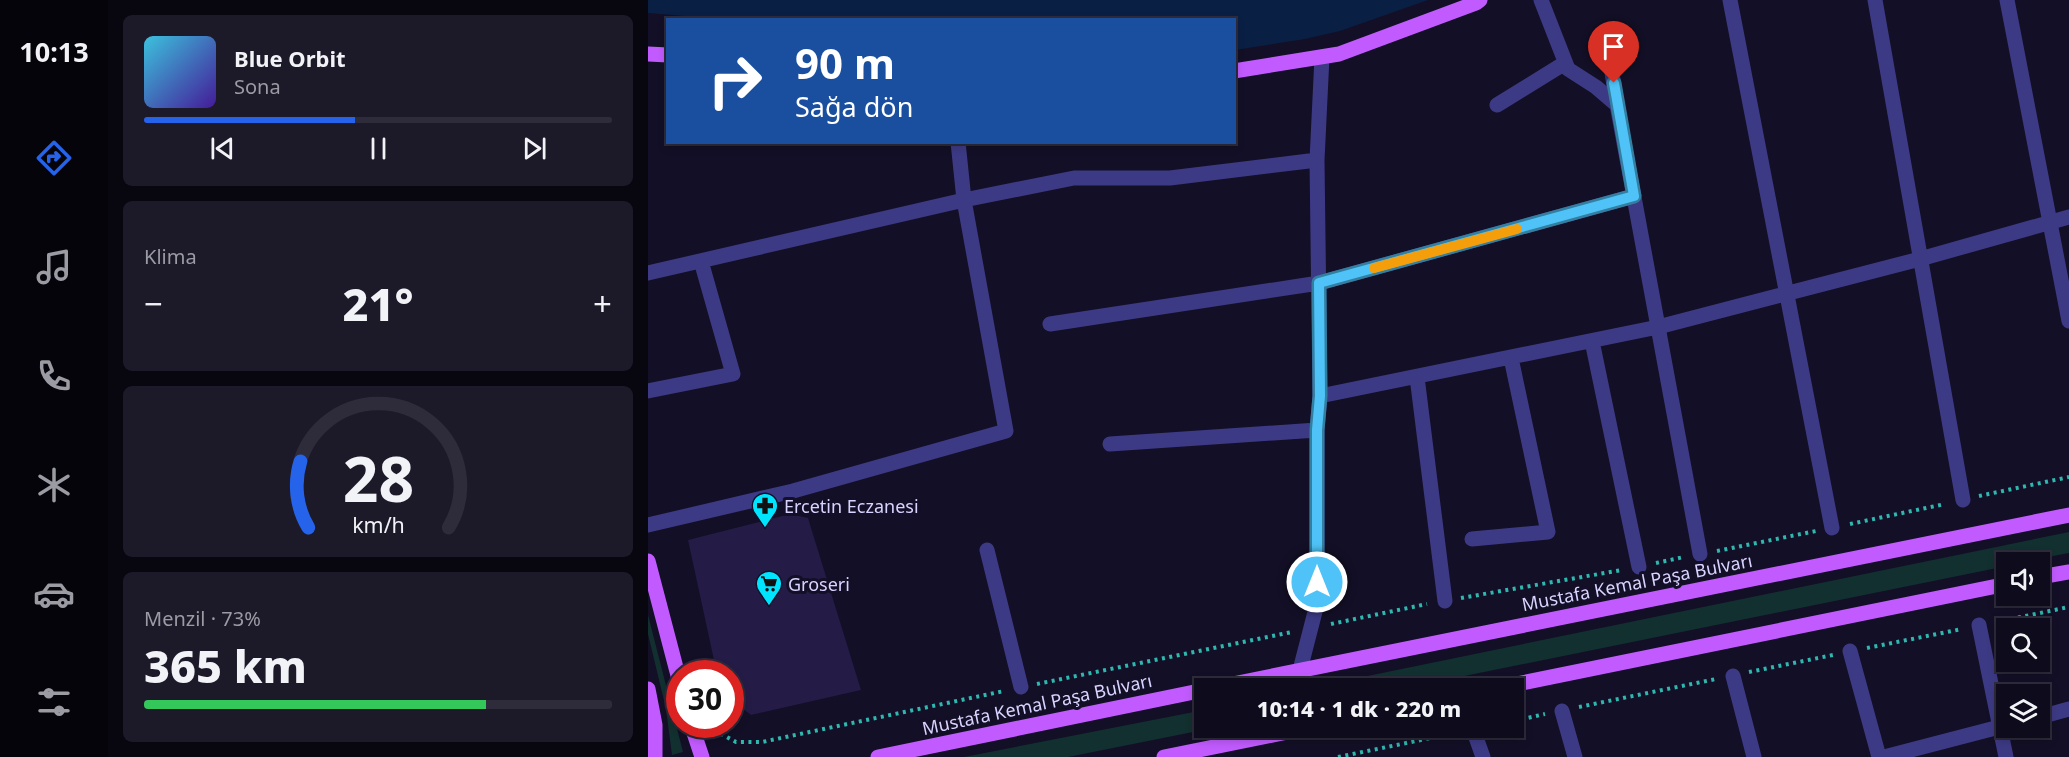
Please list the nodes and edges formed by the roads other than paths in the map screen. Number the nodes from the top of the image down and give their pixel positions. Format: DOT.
graph roads {
  1 [pos="1480,0"];
  2 [pos="1541,0"];
  3 [pos="1730,0"];
  4 [pos="1875,0"];
  5 [pos="2007,0"];
  6 [pos="1607,40"];
  7 [pos="648,54"];
  8 [pos="666,55"];
  9 [pos="1322,57"];
  10 [pos="1565,63"];
  11 [pos="1236,70"];
  12 [pos="1497,105"];
  13 [pos="1617,105"];
  14 [pos="958,144"];
  15 [pos="1317,160"];
  16 [pos="1634,196"];
  17 [pos="964,200"];
  18 [pos="2069,217"];
  19 [pos="2051,223"];
  20 [pos="1920,259"];
  21 [pos="701,261"];
  22 [pos="648,273"];
  23 [pos="1319,283"];
  24 [pos="1786,292"];
  25 [pos="2069,321"];
  26 [pos="1050,324"];
  27 [pos="1658,327"];
  28 [pos="1592,341"];
  29 [pos="1510,357"];
  30 [pos="1417,377"];
  31 [pos="648,391"];
  32 [pos="1320,396"];
  33 [pos="1317,430"];
  34 [pos="1110,444"];
  35 [pos="1963,500"];
  36 [pos="2069,515"];
  37 [pos="648,525"];
  38 [pos="1832,528"];
  39 [pos="1472,539"];
  40 [pos="987,550"];
  41 [pos="1700,554"];
  42 [pos="648,561"];
  43 [pos="1639,567"];
  44 [pos="2069,572"];
  45 [pos="2050,576"];
  46 [pos="1996,586"];
  47 [pos="1445,601"];
  48 [pos="1979,625"];
  49 [pos="1850,651"];
  50 [pos="674,660"];
  51 [pos="1300,670"];
  52 [pos="1733,676"];
  53 [pos="1261,678"];
  54 [pos="1524,682"];
  55 [pos="1021,687"];
  56 [pos="648,689"];
  57 [pos="1194,692"];
  58 [pos="1996,697"];
  59 [pos="2069,709"];
  60 [pos="1562,711"];
  61 [pos="2050,714"];
  62 [pos="1996,728"];
  63 [pos="696,738"];
  64 [pos="1258,738"];
  65 [pos="1476,738"];
  66 [pos="2004,738"];
  67 [pos="655,757"];
  68 [pos="702,757"];
  69 [pos="878,757"];
  70 [pos="1164,757"];
  71 [pos="1483,757"];
  72 [pos="1575,757"];
  73 [pos="1754,757"];
  74 [pos="1879,757"];
  75 [pos="1884,757"];
  76 [pos="2006,757"];
  1 -- 9 [label="main road"];
  2 -- 10 [label="street"];
  3 -- 24 [label="street"];
  4 -- 20 [label="street"];
  5 -- 19 [label="street"];
  6 -- 13 [label="street"];
  7 -- 8 [label="main road"];
  9 -- 11 [label="main road"];
  9 -- 15 [label="street"];
  10 -- 12 [label="street"];
  10 -- 13 [label="street"];
  13 -- 16 [label="street"];
  14 -- 17 [label="street"];
  15 -- 17 [label="street"];
  15 -- 23 [label="street"];
  16 -- 23 [label="street"];
  16 -- 27 [label="street"];
  17 -- 21 [label="street"];
  17 -- 37 [label="street"];
  18 -- 19 [label="street"];
  19 -- 20 [label="street"];
  19 -- 25 [label="street"];
  20 -- 24 [label="street"];
  20 -- 35 [label="street"];
  21 -- 22 [label="street"];
  21 -- 31 [label="street"];
  23 -- 26 [label="street"];
  23 -- 32 [label="street"];
  24 -- 27 [label="street"];
  24 -- 38 [label="street"];
  27 -- 28 [label="street"];
  27 -- 41 [label="street"];
  28 -- 29 [label="street"];
  28 -- 43 [label="street"];
  29 -- 30 [label="street"];
  29 -- 39 [label="street"];
  30 -- 32 [label="street"];
  30 -- 47 [label="street"];
  32 -- 33 [label="street"];
  33 -- 34 [label="street"];
  33 -- 51 [label="street"];
  36 -- 51 [label="main road, Mustafa Kemal Paşa Bulvarı"];
  40 -- 55 [label="street"];
  42 -- 50 [label="main road"];
  44 -- 45 [label="main road"];
  46 -- 54 [label="main road"];
  48 -- 58 [label="street"];
  49 -- 74 [label="street"];
  51 -- 53 [label="main road, Mustafa Kemal Paşa Bulvarı"];
  52 -- 73 [label="street"];
  56 -- 67 [label="main road"];
  57 -- 69 [label="main road, Mustafa Kemal Paşa Bulvarı"];
  59 -- 61 [label="street"];
  60 -- 72 [label="street"];
  62 -- 75 [label="street"];
  63 -- 68 [label="main road"];
  64 -- 70 [label="main road"];
  65 -- 71 [label="street"];
  66 -- 76 [label="street"];
}
